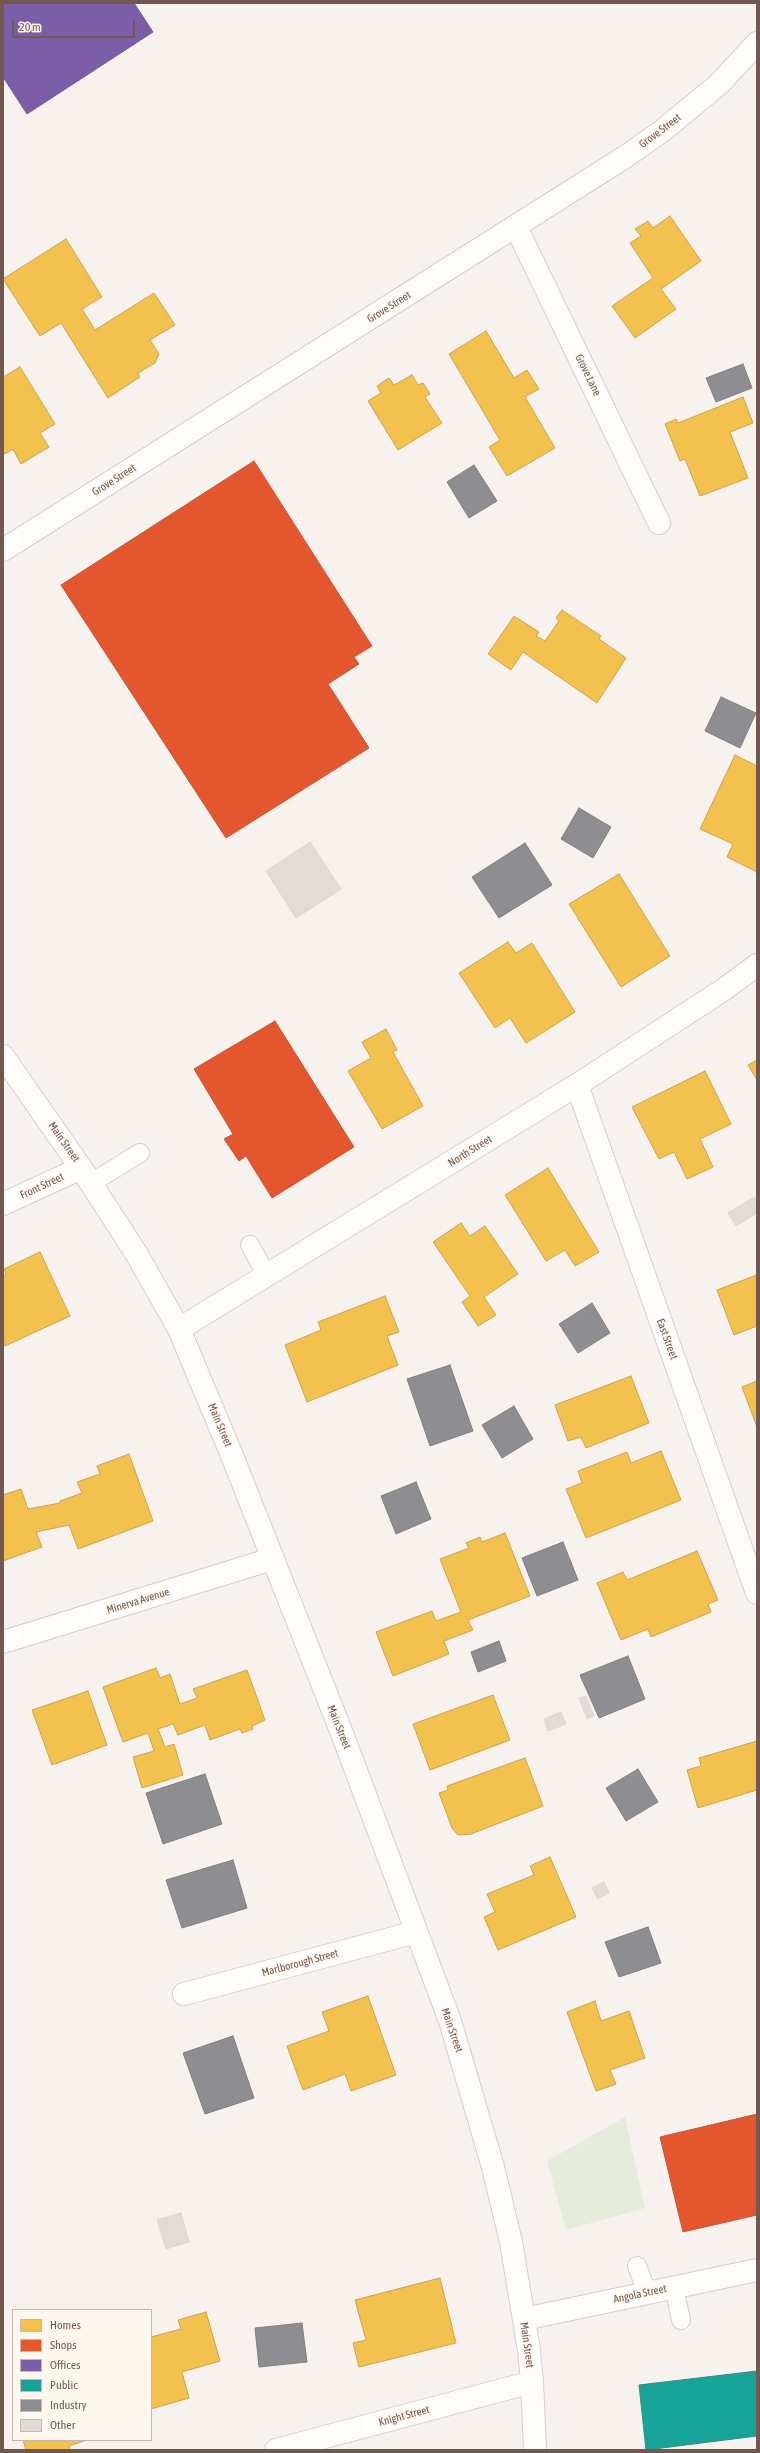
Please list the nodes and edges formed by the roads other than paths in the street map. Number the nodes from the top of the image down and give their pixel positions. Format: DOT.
graph roads {
  1 [pos="757,43"];
  2 [pos="516,227"];
  3 [pos="659,523"];
  4 [pos="3,550"];
  5 [pos="757,965"];
  6 [pos="3,1056"];
  7 [pos="577,1085"];
  8 [pos="140,1153"];
  9 [pos="86,1175"];
  10 [pos="3,1204"];
  11 [pos="250,1245"];
  12 [pos="267,1276"];
  13 [pos="179,1329"];
  14 [pos="272,1559"];
  15 [pos="757,1593"];
  16 [pos="3,1642"];
  17 [pos="416,1932"];
  18 [pos="184,1994"];
  19 [pos="638,2266"];
  20 [pos="757,2270"];
  21 [pos="674,2287"];
  22 [pos="647,2292"];
  23 [pos="524,2319"];
  24 [pos="681,2320"];
  25 [pos="532,2382"];
  26 [pos="276,2450"];
  27 [pos="535,2450"];
  1 -- 2 [label="street, Grove Street"];
  2 -- 3 [label="street, Grove Lane"];
  2 -- 4 [label="street, Grove Street"];
  5 -- 7 [label="street, North Street"];
  6 -- 9 [label="street, Main Street"];
  7 -- 12 [label="street, North Street"];
  7 -- 15 [label="street, East Street"];
  8 -- 9 [label="lane"];
  9 -- 10 [label="street, Front Street"];
  9 -- 13 [label="street, Main Street"];
  11 -- 12 [label="lane"];
  12 -- 13 [label="street, North Street"];
  13 -- 14 [label="street, Main Street"];
  14 -- 16 [label="street, Minerva Avenue"];
  14 -- 17 [label="street, Main Street"];
  17 -- 18 [label="street, Marlborough Street"];
  17 -- 23 [label="street, Main Street"];
  19 -- 22 [label="lane"];
  20 -- 21 [label="street, Angola Street"];
  21 -- 22 [label="street, Angola Street"];
  21 -- 24 [label="lane"];
  22 -- 23 [label="street, Angola Street"];
  23 -- 25 [label="street, Main Street"];
  25 -- 26 [label="street, Knight Street"];
  25 -- 27 [label="street, Main Street"];
}
